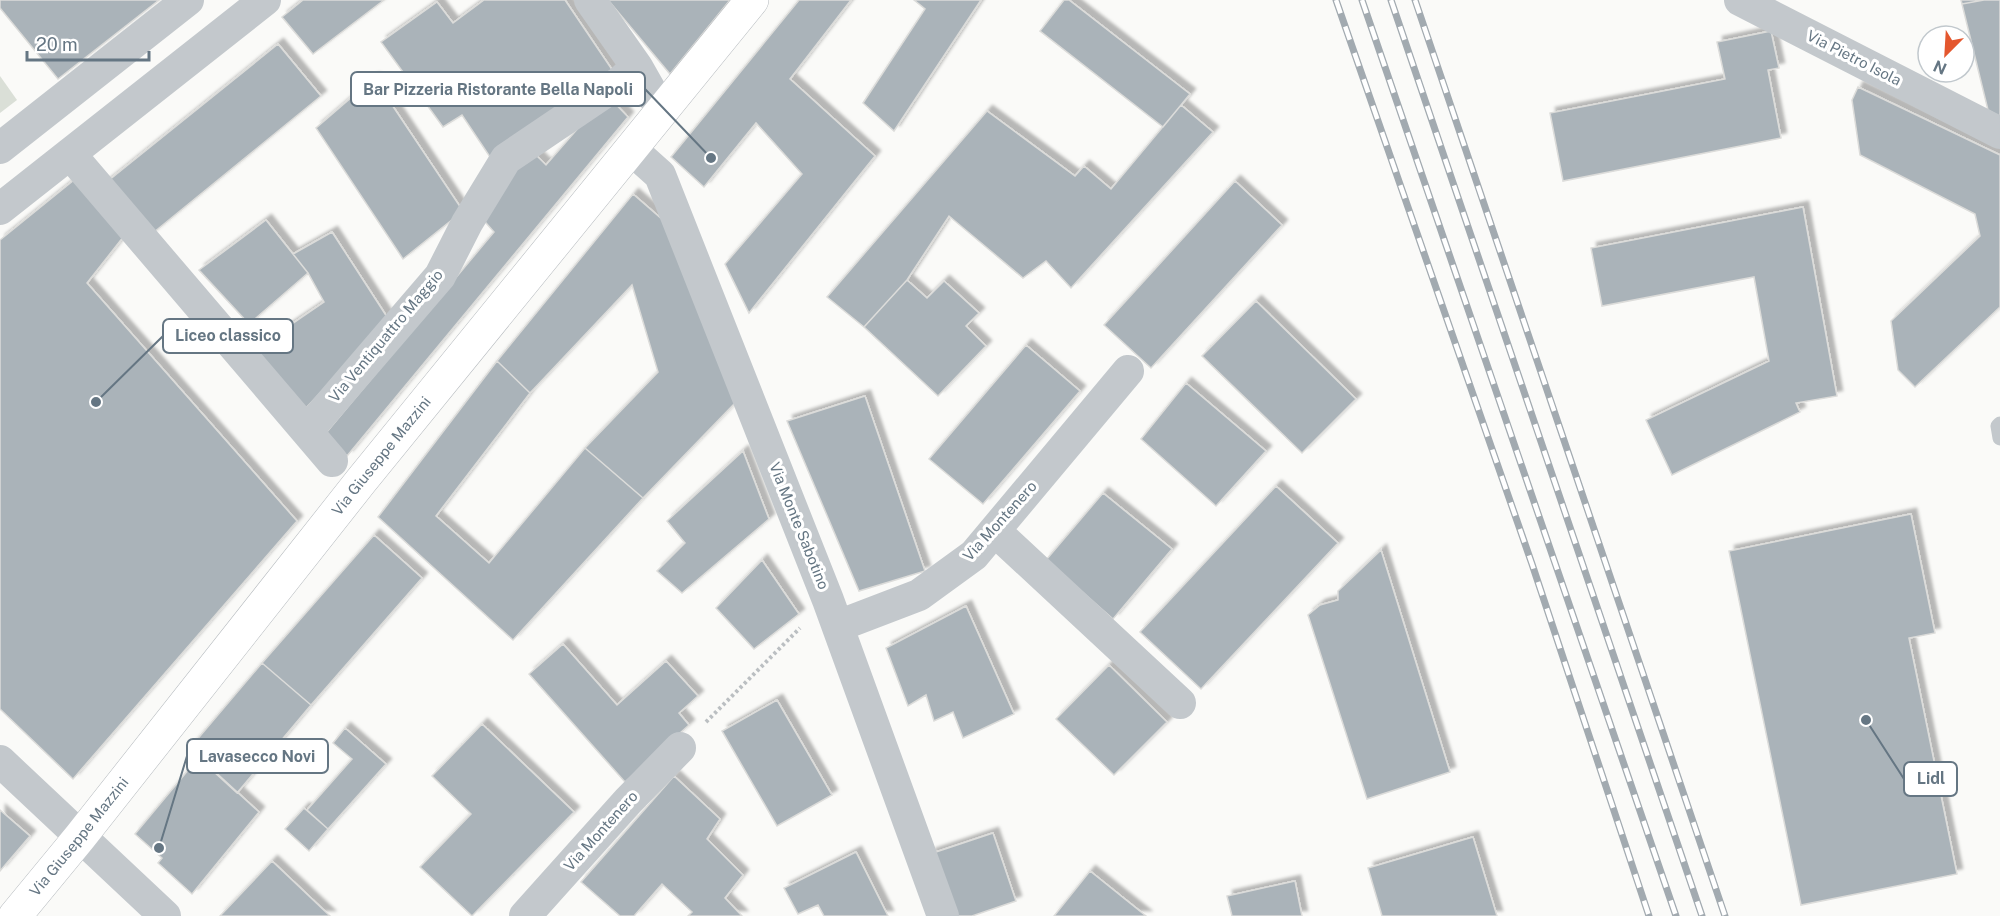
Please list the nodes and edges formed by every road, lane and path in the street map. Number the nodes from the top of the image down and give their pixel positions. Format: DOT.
graph roads {
  1 [pos="188,0"];
  2 [pos="265,0"];
  3 [pos="590,0"];
  4 [pos="752,0"];
  5 [pos="1740,0"];
  6 [pos="637,67"];
  7 [pos="662,111"];
  8 [pos="2000,133"];
  9 [pos="0,148"];
  10 [pos="631,149"];
  11 [pos="70,154"];
  12 [pos="0,209"];
  13 [pos="1128,371"];
  14 [pos="2000,424"];
  15 [pos="307,431"];
  16 [pos="2000,438"];
  17 [pos="332,461"];
  18 [pos="995,531"];
  19 [pos="833,613"];
  20 [pos="1180,703"];
  21 [pos="680,748"];
  22 [pos="0,761"];
  23 [pos="80,837"];
  24 [pos="15,916"];
  25 [pos="165,916"];
  26 [pos="525,916"];
  27 [pos="943,916"];
  1 -- 9 [label="street"];
  2 -- 11 [label="street"];
  3 -- 6 [label="street"];
  4 -- 7 [label="main road, Via Giuseppe Mazzini"];
  5 -- 8 [label="street, Via Pietro Isola"];
  6 -- 7 [label="street"];
  6 -- 15 [label="street, Via Ventiquattro Maggio"];
  7 -- 10 [label="main road, Via Giuseppe Mazzini"];
  10 -- 19 [label="street, Via Monte Sabotino"];
  10 -- 23 [label="main road, Via Giuseppe Mazzini"];
  11 -- 12 [label="street"];
  11 -- 15 [label="street"];
  13 -- 18 [label="street, Via Montenero"];
  14 -- 16 [label="lane"];
  15 -- 17 [label="street"];
  18 -- 19 [label="street, Via Montenero"];
  18 -- 20 [label="street"];
  19 -- 21 [label="path"];
  19 -- 27 [label="street, Via Monte Sabotino"];
  21 -- 26 [label="street, Via Montenero"];
  22 -- 23 [label="street"];
  23 -- 24 [label="main road, Via Giuseppe Mazzini"];
  23 -- 25 [label="street"];
}
